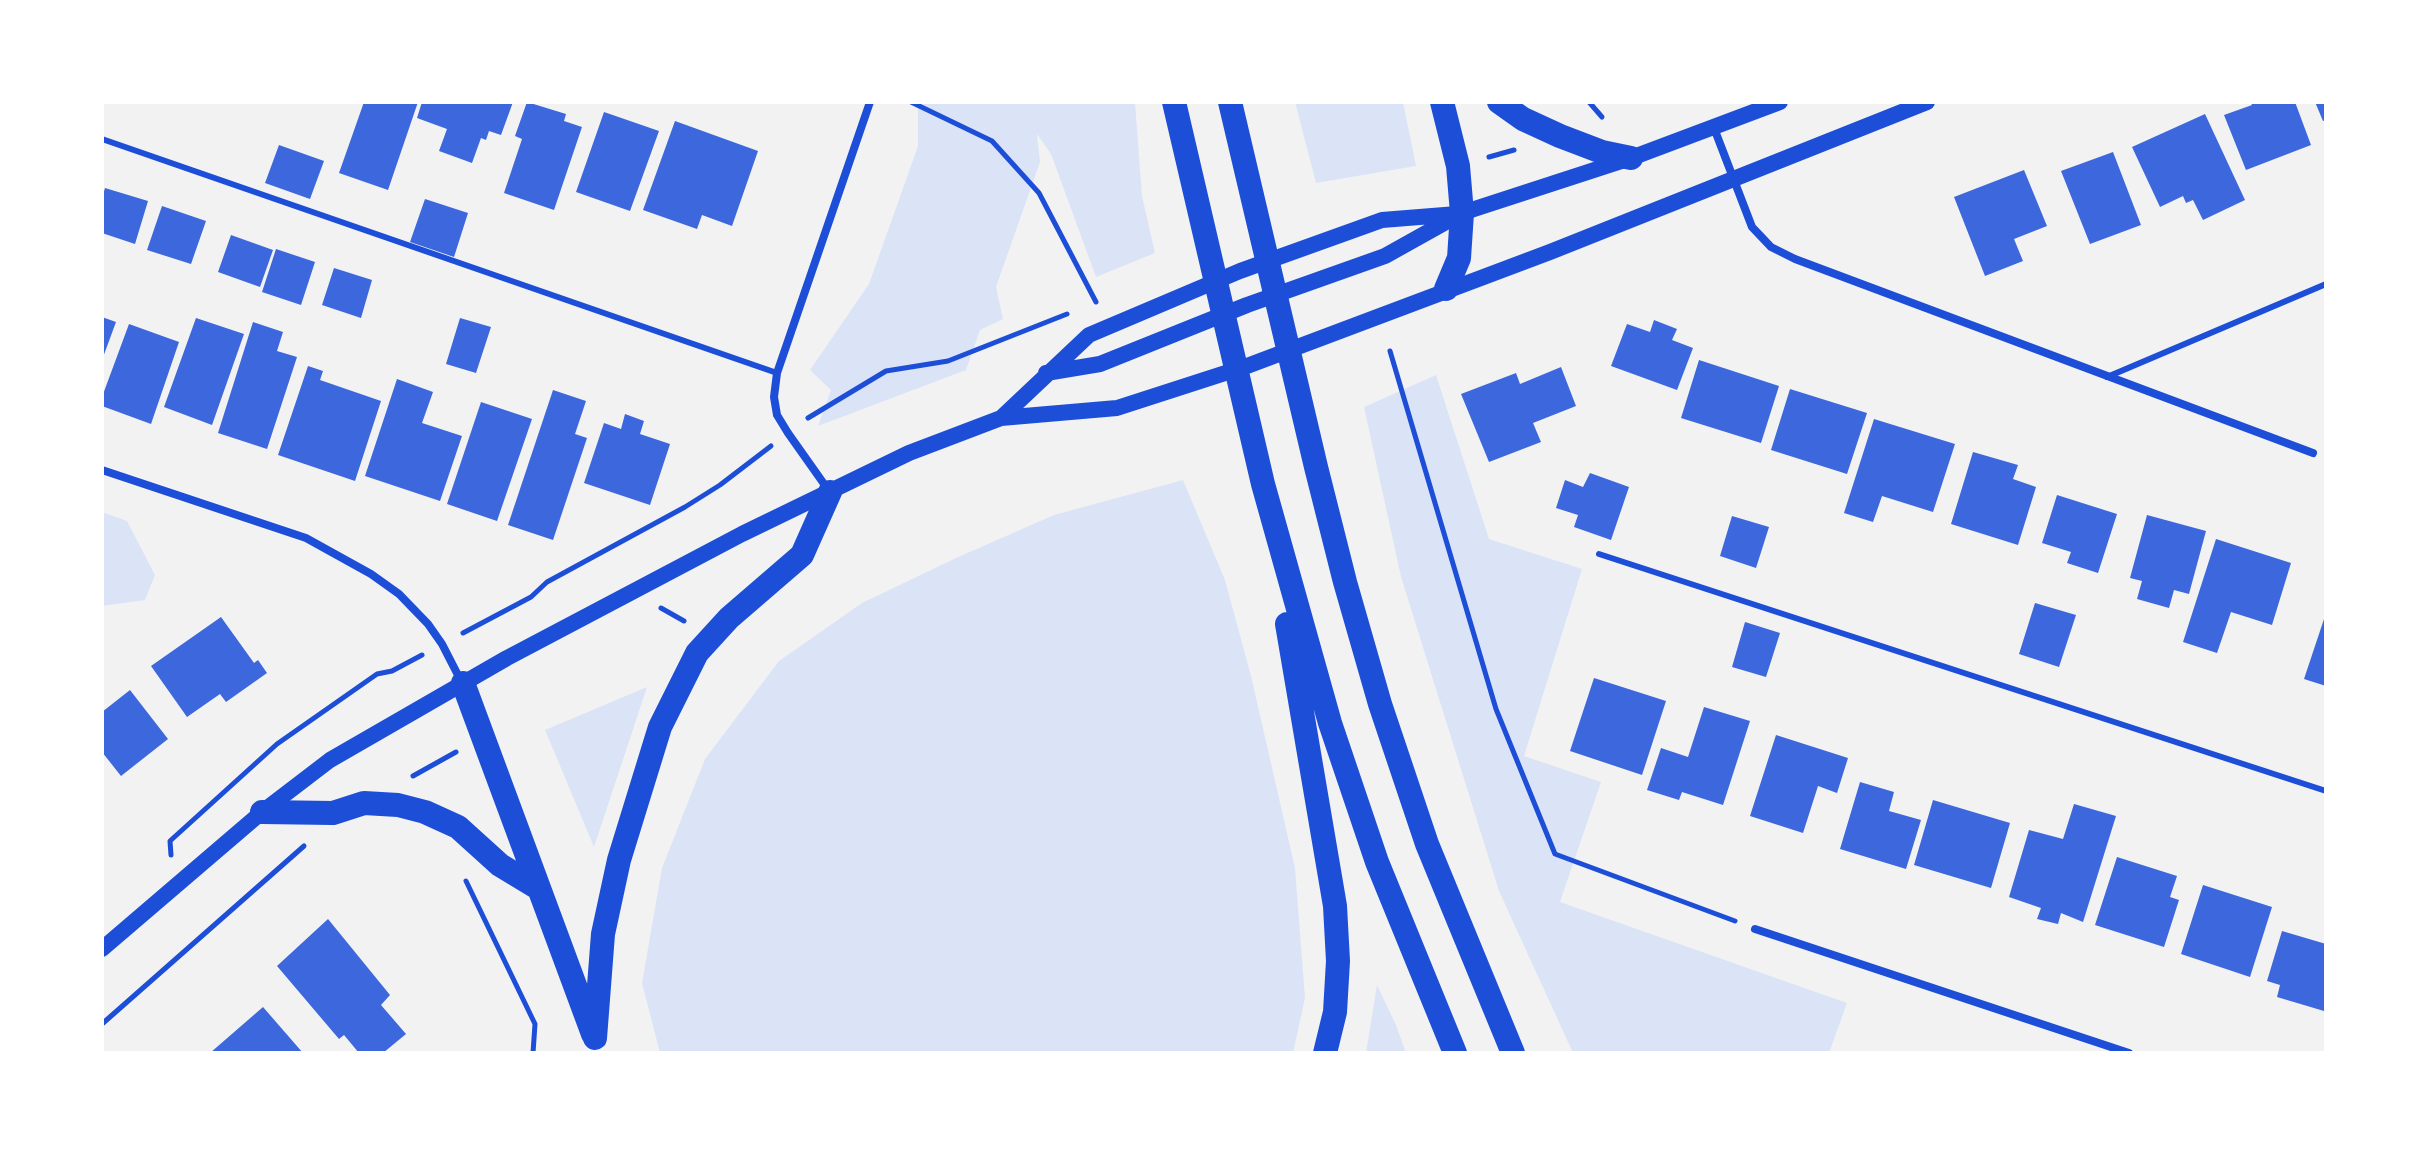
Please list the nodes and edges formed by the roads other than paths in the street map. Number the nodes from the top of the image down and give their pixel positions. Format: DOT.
graph roads {
  1 [pos="870,102"];
  2 [pos="1174,102"];
  3 [pos="1230,102"];
  4 [pos="1442,102"];
  5 [pos="1499,102"];
  6 [pos="1780,102"];
  7 [pos="1927,102"];
  8 [pos="1714,128"];
  9 [pos="102,139"];
  10 [pos="1631,158"];
  11 [pos="1733,178"];
  12 [pos="1462,213"];
  13 [pos="2326,284"];
  14 [pos="1446,289"];
  15 [pos="777,373"];
  16 [pos="1046,373"];
  17 [pos="2107,377"];
  18 [pos="1001,418"];
  19 [pos="2313,453"];
  20 [pos="102,470"];
  21 [pos="1263,484"];
  22 [pos="830,492"];
  23 [pos="1599,554"];
  24 [pos="463,683"];
  25 [pos="2326,791"];
  26 [pos="262,812"];
  27 [pos="538,888"];
  28 [pos="1755,929"];
  29 [pos="102,949"];
  30 [pos="597,1046"];
  31 [pos="1325,1053"];
  32 [pos="1455,1053"];
  33 [pos="1513,1053"];
  34 [pos="2129,1053"];
  1 -- 15 [label="street"];
  2 -- 21 [label="highway"];
  3 -- 33 [label="highway"];
  4 -- 12 [label="highway"];
  5 -- 10 [label="highway"];
  6 -- 8 [label="main road"];
  7 -- 11 [label="main road"];
  8 -- 10 [label="main road"];
  8 -- 11 [label="street"];
  9 -- 15 [label="lane"];
  10 -- 12 [label="main road"];
  11 -- 14 [label="main road"];
  11 -- 17 [label="street"];
  12 -- 14 [label="highway"];
  12 -- 16 [label="main road"];
  12 -- 16 [label="main road"];
  13 -- 17 [label="lane"];
  14 -- 18 [label="main road"];
  15 -- 22 [label="street"];
  16 -- 18 [label="main road"];
  17 -- 19 [label="street"];
  18 -- 22 [label="main road"];
  20 -- 24 [label="street"];
  21 -- 31 [label="highway"];
  21 -- 32 [label="highway"];
  22 -- 24 [label="main road"];
  22 -- 30 [label="highway"];
  23 -- 25 [label="lane"];
  24 -- 26 [label="main road"];
  24 -- 27 [label="highway"];
  26 -- 27 [label="highway"];
  26 -- 29 [label="main road"];
  27 -- 30 [label="highway"];
  28 -- 34 [label="street"];
}
